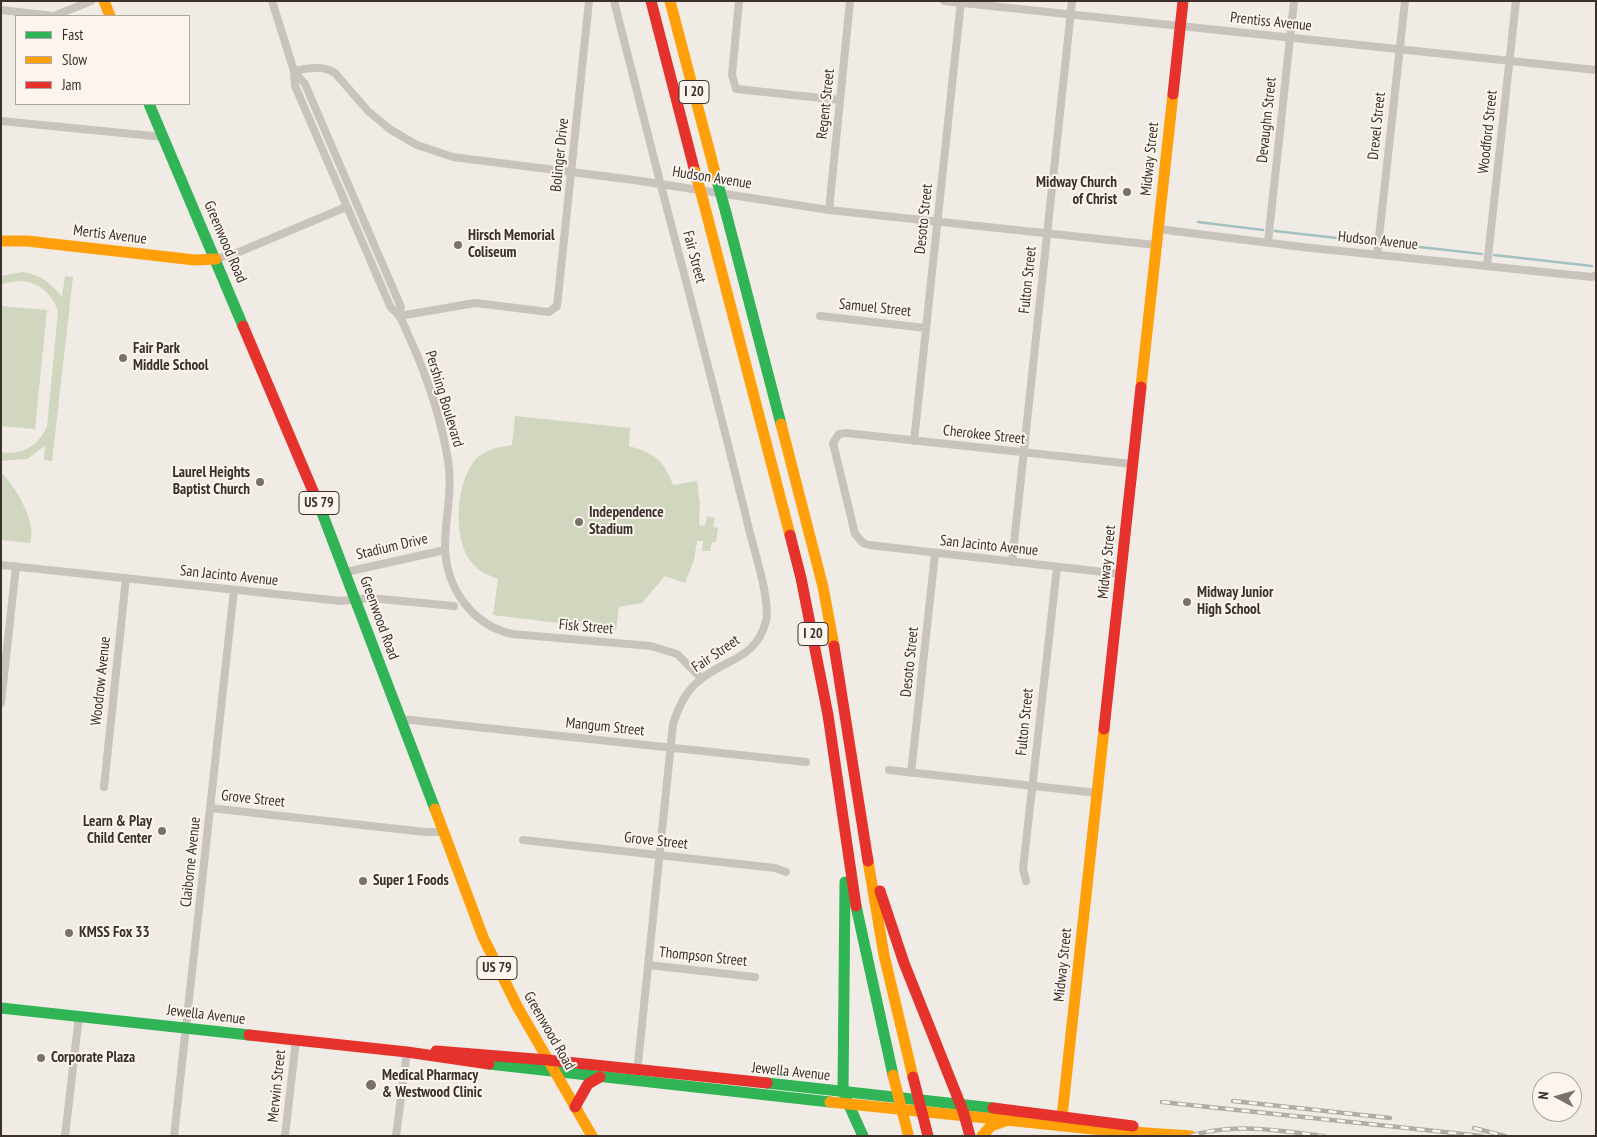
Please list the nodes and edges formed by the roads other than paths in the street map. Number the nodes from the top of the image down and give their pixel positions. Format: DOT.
graph roads {
  1 [pos="91,1"];
  2 [pos="104,1"];
  3 [pos="272,1"];
  4 [pos="589,1"];
  5 [pos="614,1"];
  6 [pos="651,1"];
  7 [pos="670,1"];
  8 [pos="740,1"];
  9 [pos="850,1"];
  10 [pos="944,1"];
  11 [pos="1072,1"];
  12 [pos="1183,1"];
  13 [pos="1294,1"];
  14 [pos="1405,1"];
  15 [pos="1516,1"];
  16 [pos="961,2"];
  17 [pos="1,10"];
  18 [pos="45,15"];
  19 [pos="56,15"];
  20 [pos="110,15"];
  21 [pos="1070,15"];
  22 [pos="1180,26"];
  23 [pos="1290,38"];
  24 [pos="1399,49"];
  25 [pos="1509,61"];
  26 [pos="1596,70"];
  27 [pos="294,71"];
  28 [pos="840,100"];
  29 [pos="149,105"];
  30 [pos="1,120"];
  31 [pos="163,137"];
  32 [pos="572,172"];
  33 [pos="346,207"];
  34 [pos="829,210"];
  35 [pos="938,222"];
  36 [pos="1158,229"];
  37 [pos="1047,233"];
  38 [pos="1,241"];
  39 [pos="1268,242"];
  40 [pos="1156,245"];
  41 [pos="1377,255"];
  42 [pos="216,259"];
  43 [pos="1487,266"];
  44 [pos="1596,275"];
  45 [pos="399,316"];
  46 [pos="820,316"];
  47 [pos="926,328"];
  48 [pos="914,441"];
  49 [pos="1024,453"];
  50 [pos="1132,464"];
  51 [pos="858,538"];
  52 [pos="445,550"];
  53 [pos="935,554"];
  54 [pos="1012,562"];
  55 [pos="1,565"];
  56 [pos="16,566"];
  57 [pos="1057,567"];
  58 [pos="346,572"];
  59 [pos="1121,574"];
  60 [pos="126,578"];
  61 [pos="234,590"];
  62 [pos="355,598"];
  63 [pos="454,606"];
  64 [pos="467,607"];
  65 [pos="701,678"];
  66 [pos="1,703"];
  67 [pos="401,720"];
  68 [pos="670,748"];
  69 [pos="806,762"];
  70 [pos="889,770"];
  71 [pos="911,773"];
  72 [pos="1032,786"];
  73 [pos="104,787"];
  74 [pos="1097,793"];
  75 [pos="210,808"];
  76 [pos="442,832"];
  77 [pos="523,840"];
  78 [pos="866,849"];
  79 [pos="658,855"];
  80 [pos="847,860"];
  81 [pos="786,872"];
  82 [pos="1026,881"];
  83 [pos="648,965"];
  84 [pos="755,977"];
  85 [pos="1,1008"];
  86 [pos="78,1016"];
  87 [pos="187,1028"];
  88 [pos="296,1040"];
  89 [pos="406,1052"];
  90 [pos="547,1060"];
  91 [pos="554,1072"];
  92 [pos="637,1076"];
  93 [pos="600,1077"];
  94 [pos="844,1092"];
  95 [pos="848,1104"];
  96 [pos="960,1104"];
  97 [pos="575,1107"];
  98 [pos="965,1117"];
  99 [pos="1005,1121"];
  100 [pos="1062,1121"];
  101 [pos="908,1135"];
  102 [pos="65,1136"];
  103 [pos="174,1136"];
  104 [pos="285,1136"];
  105 [pos="396,1136"];
  106 [pos="592,1136"];
  107 [pos="863,1136"];
  108 [pos="928,1136"];
  109 [pos="970,1136"];
  110 [pos="982,1136"];
  111 [pos="1191,1136"];
  1 -- 19 [label="street"];
  2 -- 20 [label="main road"];
  3 -- 27 [label="street, Pershing Boulevard"];
  4 -- 32 [label="street, Bolinger Drive"];
  5 -- 65 [label="street, Fair Street, bridge"];
  6 -- 80 [label="main road, I 20, bridge"];
  7 -- 78 [label="main road, I 20, bridge"];
  8 -- 28 [label="street"];
  9 -- 28 [label="street, Regent Street"];
  10 -- 16 [label="street, Prentiss Avenue"];
  11 -- 21 [label="street, Fulton Street"];
  12 -- 22 [label="main road, Midway Street"];
  13 -- 23 [label="street, Devaughn Street"];
  14 -- 24 [label="street, Drexel Street"];
  15 -- 25 [label="street, Woodford Street"];
  16 -- 21 [label="street, Prentiss Avenue"];
  16 -- 35 [label="street, Desoto Street"];
  17 -- 18 [label="street"];
  21 -- 22 [label="street, Prentiss Avenue"];
  21 -- 37 [label="street, Fulton Street"];
  22 -- 23 [label="street, Prentiss Avenue"];
  22 -- 36 [label="main road, Midway Street"];
  23 -- 24 [label="street, Prentiss Avenue"];
  23 -- 39 [label="street, Devaughn Street"];
  24 -- 25 [label="street, Prentiss Avenue"];
  24 -- 41 [label="street, Drexel Street"];
  25 -- 26 [label="street, Prentiss Avenue"];
  25 -- 43 [label="street, Woodford Street"];
  27 -- 32 [label="street, Hudson Avenue"];
  27 -- 33 [label="street, Pershing Boulevard"];
  27 -- 45 [label="street, Pershing Boulevard"];
  28 -- 34 [label="street, Regent Street"];
  29 -- 31 [label="main road, Greenwood Road / US 79"];
  30 -- 31 [label="street"];
  31 -- 42 [label="main road, Greenwood Road / US 79"];
  32 -- 34 [label="street, Hudson Avenue"];
  32 -- 45 [label="street, Bolinger Drive"];
  33 -- 42 [label="street"];
  33 -- 45 [label="street, Pershing Boulevard"];
  34 -- 35 [label="street, Hudson Avenue"];
  35 -- 37 [label="street, Hudson Avenue"];
  35 -- 47 [label="street, Desoto Street"];
  36 -- 39 [label="street, Hudson Avenue"];
  36 -- 40 [label="main road, Midway Street"];
  37 -- 40 [label="street, Hudson Avenue"];
  37 -- 49 [label="street, Fulton Street"];
  38 -- 42 [label="main road, Mertis Avenue"];
  39 -- 41 [label="street, Hudson Avenue"];
  40 -- 50 [label="main road, Midway Street"];
  41 -- 43 [label="street, Hudson Avenue"];
  42 -- 58 [label="main road, Greenwood Road / US 79"];
  43 -- 44 [label="street, Hudson Avenue"];
  45 -- 52 [label="street, Pershing Boulevard"];
  46 -- 47 [label="street, Samuel Street"];
  47 -- 48 [label="street, Desoto Street"];
  48 -- 49 [label="street, Cherokee Street"];
  48 -- 51 [label="street, Cherokee Street"];
  49 -- 50 [label="street, Cherokee Street"];
  49 -- 54 [label="street, Fulton Street"];
  50 -- 59 [label="main road, Midway Street"];
  51 -- 53 [label="street, San Jacinto Avenue"];
  52 -- 58 [label="street, Stadium Drive"];
  52 -- 64 [label="street, Pershing Boulevard"];
  53 -- 54 [label="street, San Jacinto Avenue"];
  53 -- 71 [label="street, Desoto Street"];
  54 -- 57 [label="street, San Jacinto Avenue"];
  55 -- 56 [label="street, San Jacinto Avenue"];
  56 -- 60 [label="street, San Jacinto Avenue"];
  56 -- 66 [label="street"];
  57 -- 59 [label="street, San Jacinto Avenue"];
  57 -- 72 [label="street, Fulton Street"];
  58 -- 62 [label="main road, Greenwood Road / US 79"];
  59 -- 74 [label="main road, Midway Street"];
  60 -- 61 [label="street, San Jacinto Avenue"];
  60 -- 73 [label="street, Woodrow Avenue"];
  61 -- 62 [label="street, San Jacinto Avenue"];
  61 -- 75 [label="street, Claiborne Avenue"];
  62 -- 63 [label="street, San Jacinto Avenue"];
  62 -- 67 [label="main road, Greenwood Road / US 79"];
  64 -- 65 [label="street, Fisk Street"];
  65 -- 68 [label="street, Fair Street"];
  67 -- 68 [label="street, Mangum Street"];
  67 -- 76 [label="main road, Greenwood Road / US 79"];
  68 -- 69 [label="street, Mangum Street"];
  68 -- 79 [label="street, Fair Street"];
  70 -- 71 [label="street"];
  71 -- 72 [label="street"];
  72 -- 74 [label="street"];
  72 -- 82 [label="street, Fulton Street"];
  74 -- 100 [label="main road, Midway Street"];
  75 -- 76 [label="street, Grove Street"];
  75 -- 87 [label="street, Claiborne Avenue"];
  76 -- 90 [label="main road, Greenwood Road / US 79"];
  77 -- 79 [label="street, Grove Street"];
  78 -- 96 [label="main road"];
  78 -- 108 [label="main road, I 20, bridge"];
  79 -- 81 [label="street, Grove Street"];
  79 -- 83 [label="street, Fair Street"];
  80 -- 94 [label="main road"];
  80 -- 101 [label="main road, I 20, bridge"];
  83 -- 84 [label="street, Thompson Street"];
  83 -- 92 [label="street, Fair Street"];
  85 -- 86 [label="main road, Jewella Avenue"];
  86 -- 87 [label="main road, Jewella Avenue"];
  86 -- 102 [label="street"];
  87 -- 88 [label="main road, Jewella Avenue"];
  87 -- 103 [label="street, Claiborne Avenue"];
  88 -- 89 [label="main road, Jewella Avenue"];
  88 -- 104 [label="street, Merwin Street"];
  89 -- 90 [label="main road, Jewella Avenue"];
  89 -- 91 [label="main road, Jewella Avenue"];
  89 -- 105 [label="street"];
  90 -- 91 [label="main road, Greenwood Road / US 79"];
  90 -- 92 [label="main road, Jewella Avenue"];
  91 -- 93 [label="main road, Jewella Avenue"];
  91 -- 97 [label="main road, Greenwood Road / US 79"];
  92 -- 93 [label="main road, Jewella Avenue"];
  92 -- 94 [label="main road, Jewella Avenue"];
  92 -- 95 [label="main road, Jewella Avenue"];
  93 -- 97 [label="main road"];
  94 -- 95 [label="main road"];
  94 -- 96 [label="main road, Jewella Avenue"];
  95 -- 98 [label="main road, Jewella Avenue"];
  95 -- 107 [label="main road"];
  96 -- 98 [label="main road"];
  96 -- 100 [label="main road, Jewella Avenue"];
  97 -- 106 [label="main road, Greenwood Road / US 79"];
  98 -- 99 [label="main road, Jewella Avenue"];
  98 -- 109 [label="main road"];
  99 -- 100 [label="main road, Jewella Avenue"];
  99 -- 110 [label="main road"];
  100 -- 111 [label="main road, Jewella Avenue"];
}
